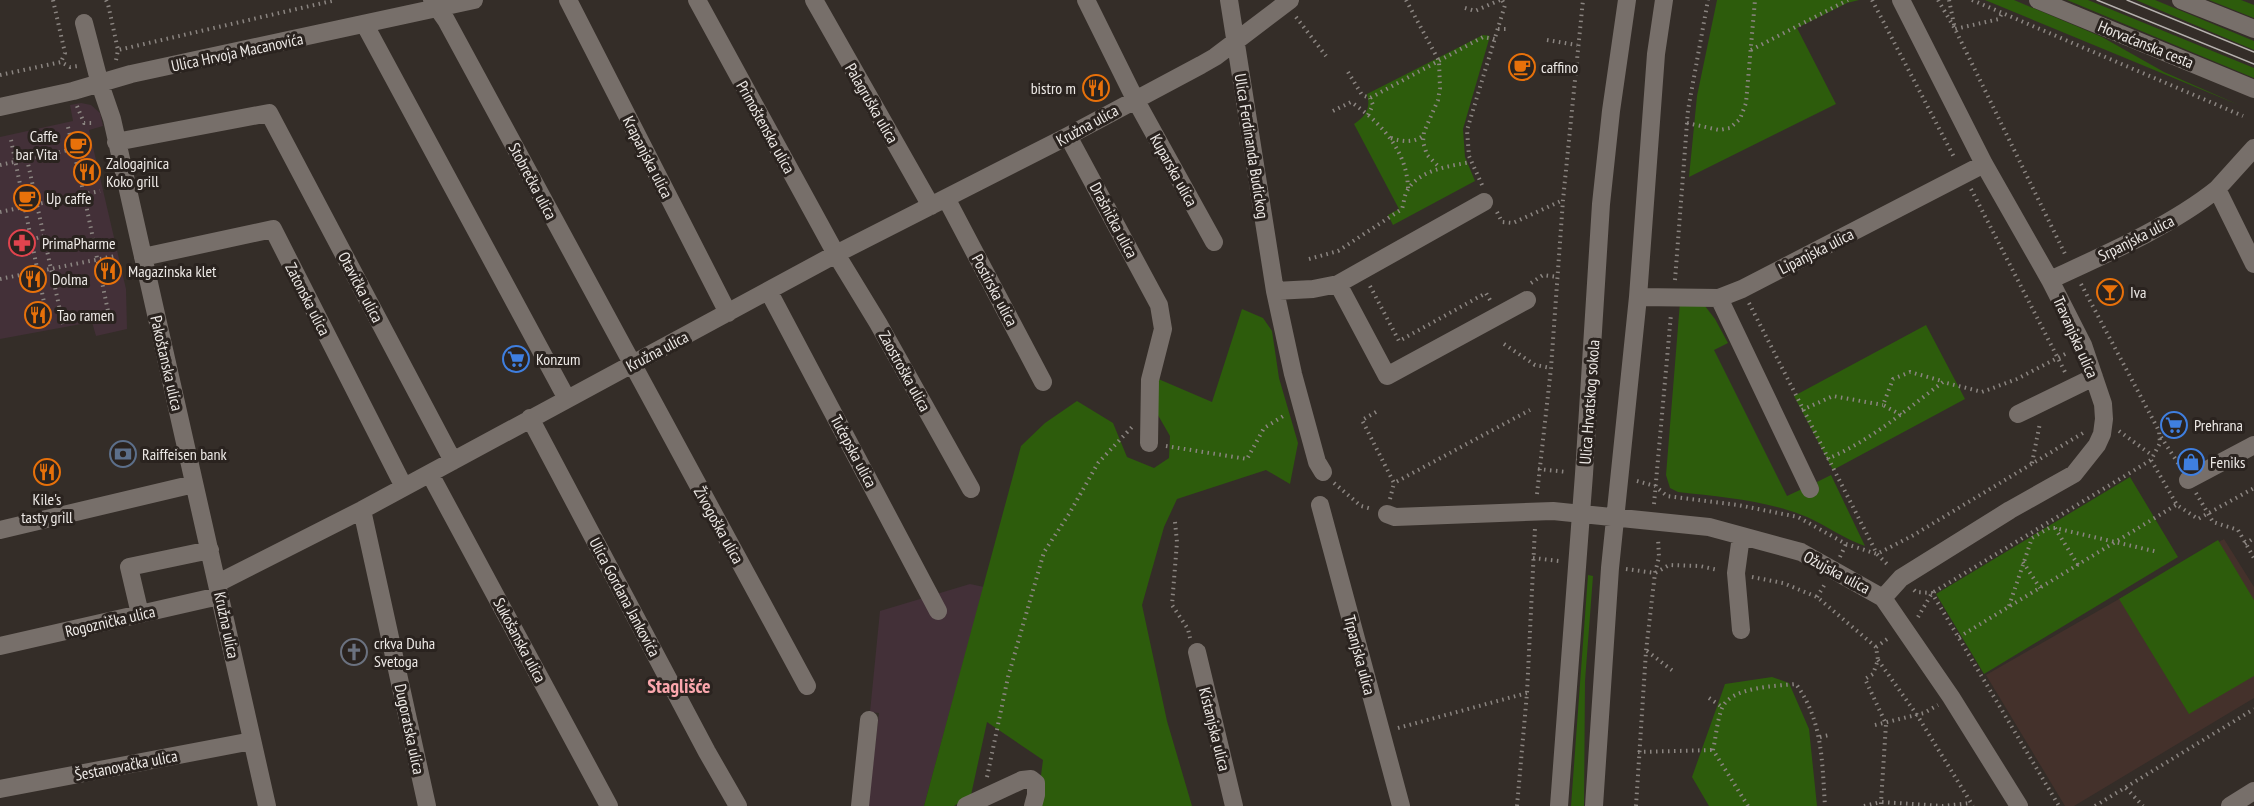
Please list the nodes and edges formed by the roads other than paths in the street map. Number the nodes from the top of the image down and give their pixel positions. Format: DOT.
graph roads {
  1 [pos="474,0"];
  2 [pos="568,0"];
  3 [pos="697,0"];
  4 [pos="814,0"];
  5 [pos="1086,0"];
  6 [pos="1229,0"];
  7 [pos="1628,0"];
  8 [pos="1664,0"];
  9 [pos="1901,0"];
  10 [pos="2038,0"];
  11 [pos="2181,0"];
  12 [pos="1288,1"];
  13 [pos="434,4"];
  14 [pos="84,23"];
  15 [pos="365,25"];
  16 [pos="2254,29"];
  17 [pos="1236,40"];
  18 [pos="100,84"];
  19 [pos="2249,87"];
  20 [pos="1135,99"];
  21 [pos="0,107"];
  22 [pos="2249,110"];
  23 [pos="1068,136"];
  24 [pos="116,142"];
  25 [pos="2254,148"];
  26 [pos="1984,164"];
  27 [pos="2217,189"];
  28 [pos="939,202"];
  29 [pos="1489,202"];
  30 [pos="1214,242"];
  31 [pos="836,254"];
  32 [pos="143,257"];
  33 [pos="2254,264"];
  34 [pos="2050,280"];
  35 [pos="1338,284"];
  36 [pos="1275,291"];
  37 [pos="769,292"];
  38 [pos="1525,294"];
  39 [pos="1638,297"];
  40 [pos="1719,298"];
  41 [pos="728,313"];
  42 [pos="631,364"];
  43 [pos="2094,377"];
  44 [pos="1043,382"];
  45 [pos="567,399"];
  46 [pos="2018,414"];
  47 [pos="530,418"];
  48 [pos="1149,443"];
  49 [pos="2254,445"];
  50 [pos="453,461"];
  51 [pos="1323,472"];
  52 [pos="430,474"];
  53 [pos="2188,480"];
  54 [pos="194,484"];
  55 [pos="404,487"];
  56 [pos="970,489"];
  57 [pos="1810,489"];
  58 [pos="1320,505"];
  59 [pos="363,510"];
  60 [pos="1387,514"];
  61 [pos="1581,514"];
  62 [pos="1615,517"];
  63 [pos="0,530"];
  64 [pos="1741,536"];
  65 [pos="210,550"];
  66 [pos="219,590"];
  67 [pos="1884,598"];
  68 [pos="938,611"];
  69 [pos="140,614"];
  70 [pos="1741,630"];
  71 [pos="0,646"];
  72 [pos="1197,652"];
  73 [pos="807,686"];
  74 [pos="869,720"];
  75 [pos="252,741"];
  76 [pos="0,789"];
  77 [pos="2254,791"];
  78 [pos="1035,801"];
  79 [pos="974,802"];
  80 [pos="267,806"];
  81 [pos="427,806"];
  82 [pos="609,806"];
  83 [pos="738,806"];
  84 [pos="860,806"];
  85 [pos="1234,806"];
  86 [pos="1401,806"];
  87 [pos="1559,806"];
  88 [pos="1594,806"];
  89 [pos="2019,806"];
  90 [pos="2230,806"];
  1 -- 13 [label="street, Ulica Hrvoja Macanovića"];
  2 -- 41 [label="street, Krapanjska ulica"];
  3 -- 31 [label="street, Primoštenska ulica"];
  4 -- 28 [label="street, Palagruška ulica"];
  5 -- 20 [label="street, Kuparska ulica"];
  6 -- 17 [label="street, Ulica Ferdinanda Budickog"];
  7 -- 61 [label="street, Ulica Hrvatskog sokola"];
  8 -- 39 [label="street"];
  9 -- 26 [label="street, Travanjska ulica"];
  10 -- 19 [label="street, Horvaćanska cesta"];
  11 -- 16 [label="street"];
  12 -- 17 [label="street, Kružna ulica"];
  13 -- 15 [label="street, Ulica Hrvoja Macanovića"];
  13 -- 42 [label="street, Stobrečka ulica"];
  14 -- 18 [label="street, Pakoštanska ulica"];
  15 -- 18 [label="street, Ulica Hrvoja Macanovića"];
  15 -- 45 [label="street"];
  17 -- 20 [label="street, Kružna ulica"];
  17 -- 36 [label="street, Ulica Ferdinanda Budickog"];
  18 -- 21 [label="street, Ulica Hrvoja Macanovića"];
  18 -- 24 [label="street, Pakoštanska ulica"];
  19 -- 22 [label="street"];
  20 -- 23 [label="street, Kružna ulica"];
  20 -- 30 [label="street, Kuparska ulica"];
  23 -- 28 [label="street, Kružna ulica"];
  23 -- 48 [label="street, Drašnička ulica"];
  24 -- 32 [label="street, Pakoštanska ulica"];
  24 -- 50 [label="street, Otavička ulica"];
  25 -- 27 [label="street, Srpanjska ulica"];
  26 -- 34 [label="street, Travanjska ulica"];
  26 -- 40 [label="street, Lipanjska ulica"];
  27 -- 33 [label="street"];
  27 -- 34 [label="street, Srpanjska ulica"];
  28 -- 31 [label="street, Kružna ulica"];
  28 -- 44 [label="street, Postirska ulica"];
  29 -- 35 [label="street"];
  31 -- 37 [label="street, Kružna ulica"];
  31 -- 56 [label="street, Zaostroška ulica"];
  32 -- 54 [label="street, Pakoštanska ulica"];
  32 -- 55 [label="street, Zatonska ulica"];
  34 -- 43 [label="street, Travanjska ulica"];
  35 -- 36 [label="street"];
  35 -- 38 [label="street"];
  36 -- 51 [label="street, Ulica Ferdinanda Budickog"];
  37 -- 41 [label="street, Kružna ulica"];
  37 -- 68 [label="street, Tučepska ulica"];
  39 -- 40 [label="street, Lipanjska ulica"];
  39 -- 62 [label="street"];
  40 -- 57 [label="street"];
  41 -- 42 [label="street, Kružna ulica"];
  42 -- 45 [label="street, Kružna ulica"];
  42 -- 73 [label="street, Živogoška ulica"];
  43 -- 46 [label="street"];
  43 -- 67 [label="street, Travanjska ulica"];
  45 -- 47 [label="street, Kružna ulica"];
  47 -- 50 [label="street, Kružna ulica"];
  47 -- 83 [label="street, Ulica Gordana Jankovića"];
  49 -- 53 [label="street"];
  50 -- 52 [label="street, Kružna ulica"];
  52 -- 55 [label="street, Kružna ulica"];
  52 -- 82 [label="street, Sukošanska ulica"];
  54 -- 63 [label="street"];
  54 -- 65 [label="street, Pakoštanska ulica"];
  55 -- 59 [label="street, Kružna ulica"];
  58 -- 86 [label="street, Trpanjska ulica"];
  59 -- 66 [label="street, Kružna ulica"];
  59 -- 81 [label="street, Dugoratska ulica"];
  60 -- 61 [label="street, Ožujska ulica"];
  61 -- 62 [label="street, Ožujska ulica"];
  61 -- 87 [label="street, Ulica Hrvatskog sokola"];
  62 -- 64 [label="street, Ožujska ulica"];
  62 -- 88 [label="street"];
  64 -- 67 [label="street, Ožujska ulica"];
  64 -- 70 [label="street"];
  65 -- 66 [label="street, Pakoštanska ulica"];
  65 -- 69 [label="street"];
  66 -- 69 [label="street, Rogoznička ulica"];
  66 -- 75 [label="street, Kružna ulica"];
  67 -- 89 [label="street, Ožujska ulica"];
  69 -- 71 [label="street, Rogoznička ulica"];
  72 -- 85 [label="street, Kistanjska ulica"];
  74 -- 84 [label="street"];
  75 -- 76 [label="street, Šestanovačka ulica"];
  75 -- 80 [label="street, Kružna ulica"];
  77 -- 90 [label="street"];
  78 -- 79 [label="street"];
}
